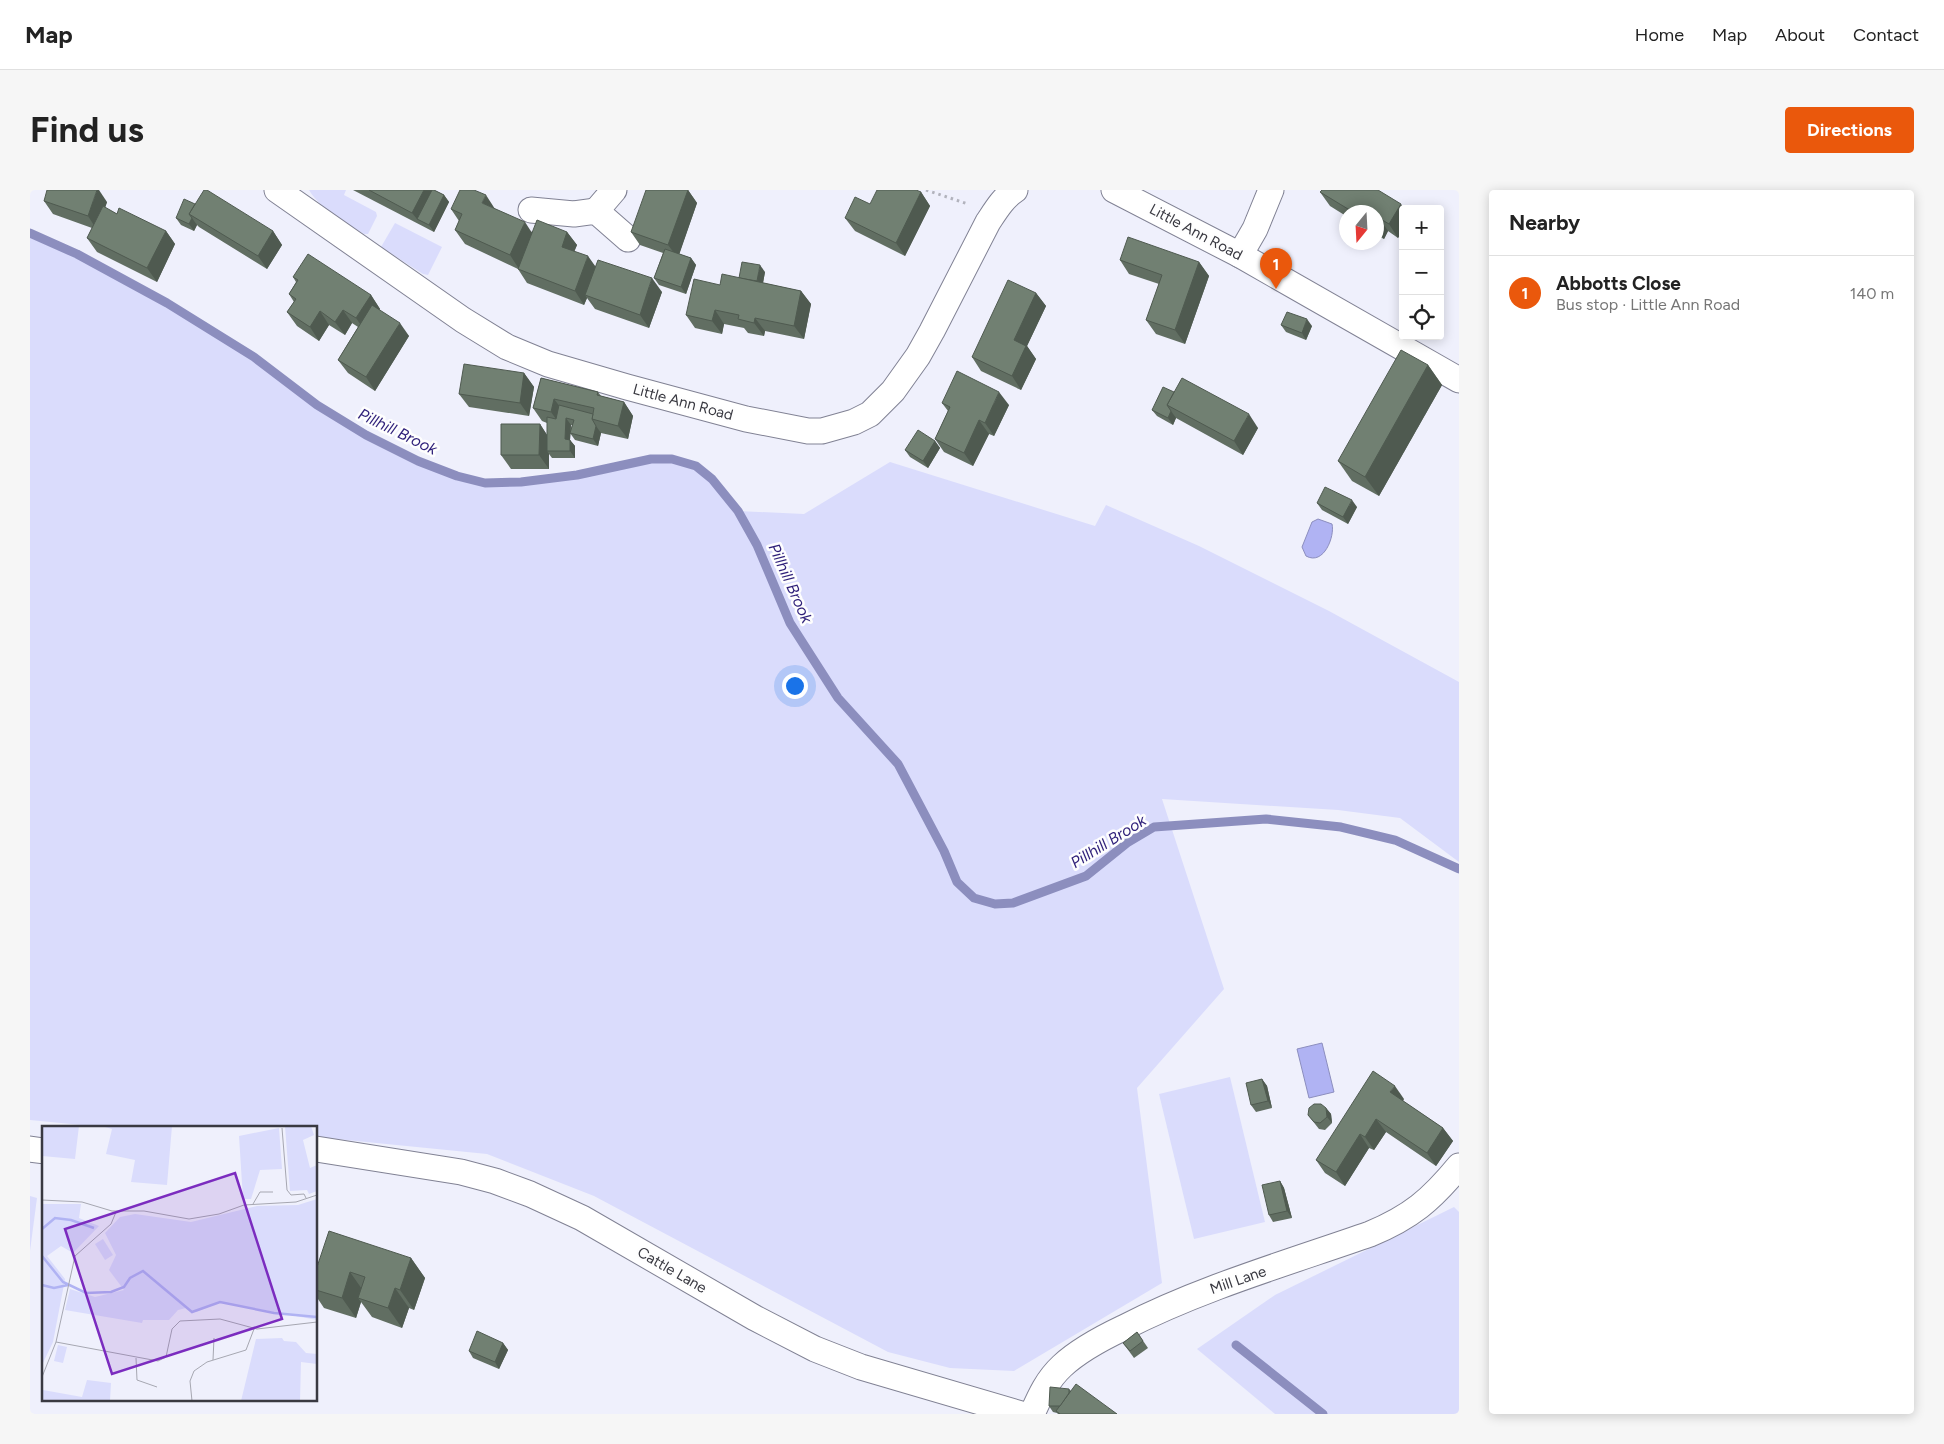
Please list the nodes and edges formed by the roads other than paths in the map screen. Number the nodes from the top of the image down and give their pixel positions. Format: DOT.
graph roads {
  1 [pos="277,190"];
  2 [pos="614,190"];
  3 [pos="1015,190"];
  4 [pos="1114,190"];
  5 [pos="1271,190"];
  6 [pos="532,210"];
  7 [pos="596,211"];
  8 [pos="628,239"];
  9 [pos="1240,256"];
  10 [pos="1459,380"];
  11 [pos="318,1149"];
  12 [pos="1459,1166"];
  13 [pos="1021,1414"];
  14 [pos="1032,1414"];
  1 -- 3 [label="street, Little Ann Road"];
  2 -- 7 [label="street"];
  4 -- 9 [label="street, Little Ann Road"];
  5 -- 9 [label="street"];
  6 -- 7 [label="street"];
  7 -- 8 [label="street"];
  9 -- 10 [label="street, Little Ann Road"];
  11 -- 13 [label="street, Cattle Lane"];
  12 -- 14 [label="street, Mill Lane"];
}
